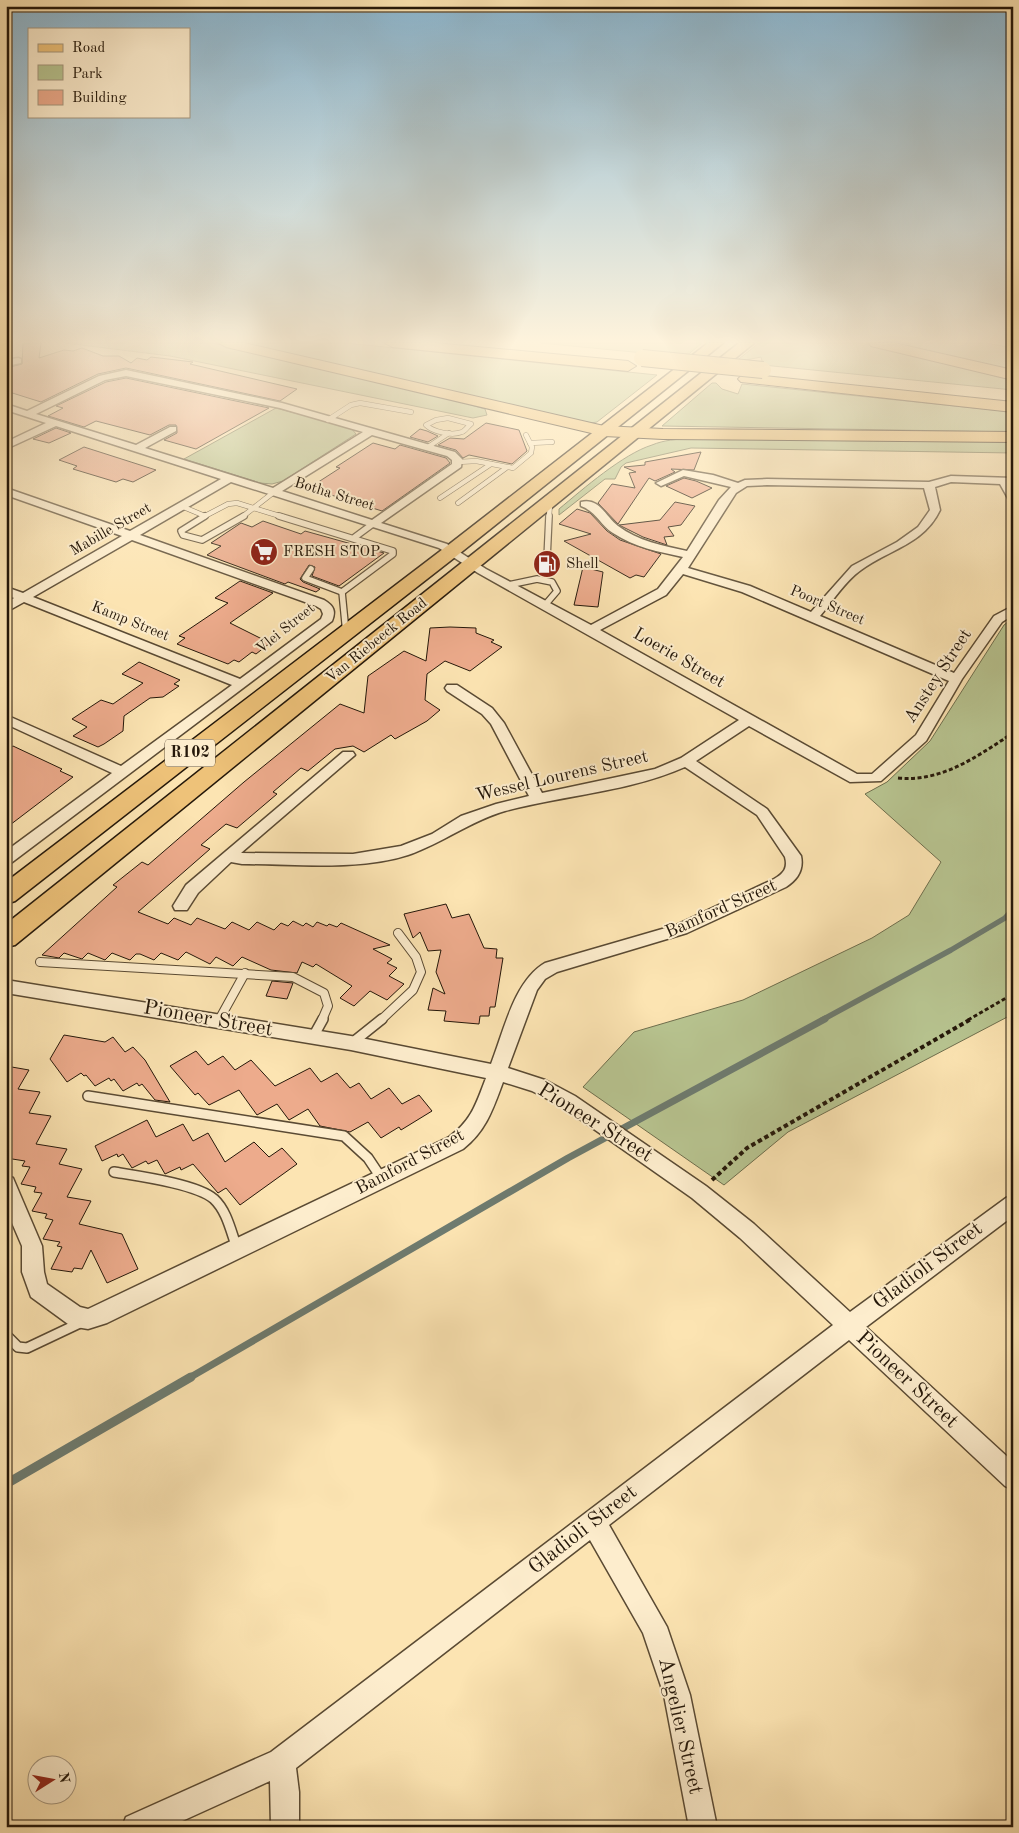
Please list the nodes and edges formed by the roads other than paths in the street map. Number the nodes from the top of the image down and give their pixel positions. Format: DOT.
graph roads {
  1 [pos="42,429"];
  2 [pos="77,429"];
  3 [pos="172,429"];
  4 [pos="361,429"];
  5 [pos="431,429"];
  6 [pos="466,429"];
  7 [pos="593,429"];
  8 [pos="607,429"];
  9 [pos="643,429"];
  10 [pos="370,431"];
  11 [pos="604,431"];
  12 [pos="449,433"];
  13 [pos="636,434"];
  14 [pos="526,435"];
  15 [pos="1013,437"];
  16 [pos="552,442"];
  17 [pos="530,443"];
  18 [pos="6,446"];
  19 [pos="428,447"];
  20 [pos="138,448"];
  21 [pos="458,462"];
  22 [pos="490,464"];
  23 [pos="506,468"];
  24 [pos="230,478"];
  25 [pos="1009,481"];
  26 [pos="661,483"];
  27 [pos="929,485"];
  28 [pos="738,486"];
  29 [pos="6,491"];
  30 [pos="274,492"];
  31 [pos="440,498"];
  32 [pos="1013,498"];
  33 [pos="458,503"];
  34 [pos="550,504"];
  35 [pos="585,504"];
  36 [pos="181,506"];
  37 [pos="254,509"];
  38 [pos="205,516"];
  39 [pos="374,523"];
  40 [pos="131,536"];
  41 [pos="355,537"];
  42 [pos="453,550"];
  43 [pos="689,554"];
  44 [pos="546,559"];
  45 [pos="472,564"];
  46 [pos="311,569"];
  47 [pos="546,569"];
  48 [pos="681,570"];
  49 [pos="544,579"];
  50 [pos="508,585"];
  51 [pos="6,591"];
  52 [pos="342,592"];
  53 [pos="24,598"];
  54 [pos="545,605"];
  55 [pos="6,608"];
  56 [pos="1013,610"];
  57 [pos="813,617"];
  58 [pos="591,630"];
  59 [pos="346,633"];
  60 [pos="956,679"];
  61 [pos="242,684"];
  62 [pos="452,688"];
  63 [pos="6,719"];
  64 [pos="749,720"];
  65 [pos="348,755"];
  66 [pos="686,761"];
  67 [pos="123,772"];
  68 [pos="875,777"];
  69 [pos="538,799"];
  70 [pos="128,839"];
  71 [pos="228,856"];
  72 [pos="6,859"];
  73 [pos="6,895"];
  74 [pos="181,906"];
  75 [pos="6,918"];
  76 [pos="398,932"];
  77 [pos="6,938"];
  78 [pos="40,962"];
  79 [pos="245,973"];
  80 [pos="6,986"];
  81 [pos="218,1021"];
  82 [pos="313,1037"];
  83 [pos="351,1043"];
  84 [pos="498,1073"];
  85 [pos="88,1096"];
  86 [pos="114,1172"];
  87 [pos="382,1179"];
  88 [pos="6,1184"];
  89 [pos="1013,1204"];
  90 [pos="237,1249"];
  91 [pos="88,1319"];
  92 [pos="848,1326"];
  93 [pos="6,1335"];
  94 [pos="1013,1478"];
  95 [pos="594,1522"];
  96 [pos="281,1762"];
  97 [pos="136,1827"];
  98 [pos="285,1827"];
  99 [pos="703,1827"];
  1 -- 18 [label="street"];
  2 -- 20 [label="street, Botha Street"];
  3 -- 20 [label="street"];
  4 -- 10 [label="street"];
  5 -- 12 [label="lane"];
  6 -- 12 [label="lane"];
  7 -- 11 [label="highway"];
  8 -- 11 [label="main road, Van Riebeeck Road / R102"];
  9 -- 13 [label="main road, Van Riebeeck Road / R102"];
  10 -- 19 [label="street"];
  10 -- 30 [label="street"];
  11 -- 13 [label="highway"];
  11 -- 42 [label="main road, Van Riebeeck Road / R102"];
  12 -- 19 [label="lane"];
  13 -- 15 [label="highway"];
  13 -- 34 [label="main road, Van Riebeeck Road / R102"];
  14 -- 17 [label="lane"];
  16 -- 17 [label="lane"];
  17 -- 23 [label="lane"];
  19 -- 21 [label="street"];
  20 -- 24 [label="street, Botha Street"];
  21 -- 22 [label="lane"];
  21 -- 39 [label="street"];
  22 -- 23 [label="lane"];
  22 -- 31 [label="lane"];
  23 -- 33 [label="lane"];
  24 -- 30 [label="street, Botha Street"];
  24 -- 36 [label="street, Mabille Street"];
  25 -- 27 [label="street"];
  25 -- 32 [label="street"];
  26 -- 28 [label="street"];
  27 -- 28 [label="street"];
  27 -- 57 [label="street"];
  28 -- 43 [label="street"];
  29 -- 40 [label="street, Vlei Street"];
  30 -- 37 [label="lane"];
  30 -- 39 [label="street, Botha Street"];
  34 -- 44 [label="lane"];
  34 -- 45 [label="main road, Van Riebeeck Road / R102"];
  35 -- 43 [label="street"];
  36 -- 38 [label="lane"];
  36 -- 40 [label="street, Mabille Street"];
  37 -- 38 [label="lane"];
  37 -- 38 [label="lane"];
  37 -- 41 [label="lane"];
  39 -- 41 [label="lane"];
  39 -- 42 [label="street, Botha Street"];
  40 -- 53 [label="street, Mabille Street"];
  40 -- 61 [label="street, Vlei Street"];
  41 -- 52 [label="lane"];
  42 -- 45 [label="street, Botha Street"];
  42 -- 59 [label="main road, Van Riebeeck Road / R102"];
  43 -- 48 [label="street"];
  45 -- 50 [label="street, Loerie Street"];
  45 -- 70 [label="main road, Van Riebeeck Road / R102"];
  46 -- 52 [label="lane"];
  47 -- 49 [label="lane"];
  48 -- 57 [label="street, Poort Street"];
  48 -- 58 [label="street"];
  49 -- 50 [label="lane"];
  49 -- 54 [label="lane"];
  50 -- 54 [label="street, Loerie Street"];
  51 -- 53 [label="street, Kamp Street"];
  52 -- 59 [label="lane"];
  53 -- 55 [label="street, Mabille Street"];
  53 -- 61 [label="street, Kamp Street"];
  54 -- 58 [label="street, Loerie Street"];
  56 -- 60 [label="street, Anstey Street"];
  57 -- 60 [label="street, Poort Street"];
  58 -- 64 [label="street, Loerie Street"];
  59 -- 73 [label="main road, Van Riebeeck Road / R102"];
  60 -- 68 [label="street, Anstey Street"];
  61 -- 67 [label="street, Vlei Street"];
  62 -- 69 [label="street"];
  63 -- 67 [label="street"];
  64 -- 66 [label="street, Wessel Lourens Street"];
  64 -- 68 [label="street, Loerie Street"];
  65 -- 71 [label="street"];
  66 -- 69 [label="street, Wessel Lourens Street"];
  66 -- 84 [label="street, Bamford Street"];
  67 -- 72 [label="street, Vlei Street"];
  69 -- 71 [label="street, Wessel Lourens Street"];
  70 -- 75 [label="main road"];
  70 -- 77 [label="main road, Van Riebeeck Road / R102"];
  71 -- 74 [label="street"];
  76 -- 83 [label="lane"];
  78 -- 79 [label="lane"];
  79 -- 81 [label="lane"];
  79 -- 82 [label="lane"];
  80 -- 81 [label="street, Pioneer Street"];
  81 -- 82 [label="street, Pioneer Street"];
  82 -- 83 [label="street, Pioneer Street"];
  83 -- 84 [label="street, Pioneer Street"];
  84 -- 87 [label="street, Bamford Street"];
  84 -- 92 [label="street, Pioneer Street"];
  85 -- 87 [label="lane"];
  86 -- 90 [label="lane"];
  87 -- 90 [label="street, Bamford Street"];
  88 -- 91 [label="street"];
  89 -- 92 [label="street, Gladioli Street"];
  90 -- 91 [label="street, Bamford Street"];
  91 -- 93 [label="lane"];
  92 -- 94 [label="street, Pioneer Street"];
  92 -- 95 [label="street, Gladioli Street"];
  95 -- 96 [label="street, Gladioli Street"];
  95 -- 99 [label="street, Angelier Street"];
  96 -- 97 [label="street, Gladioli Street"];
  96 -- 98 [label="street"];
}
